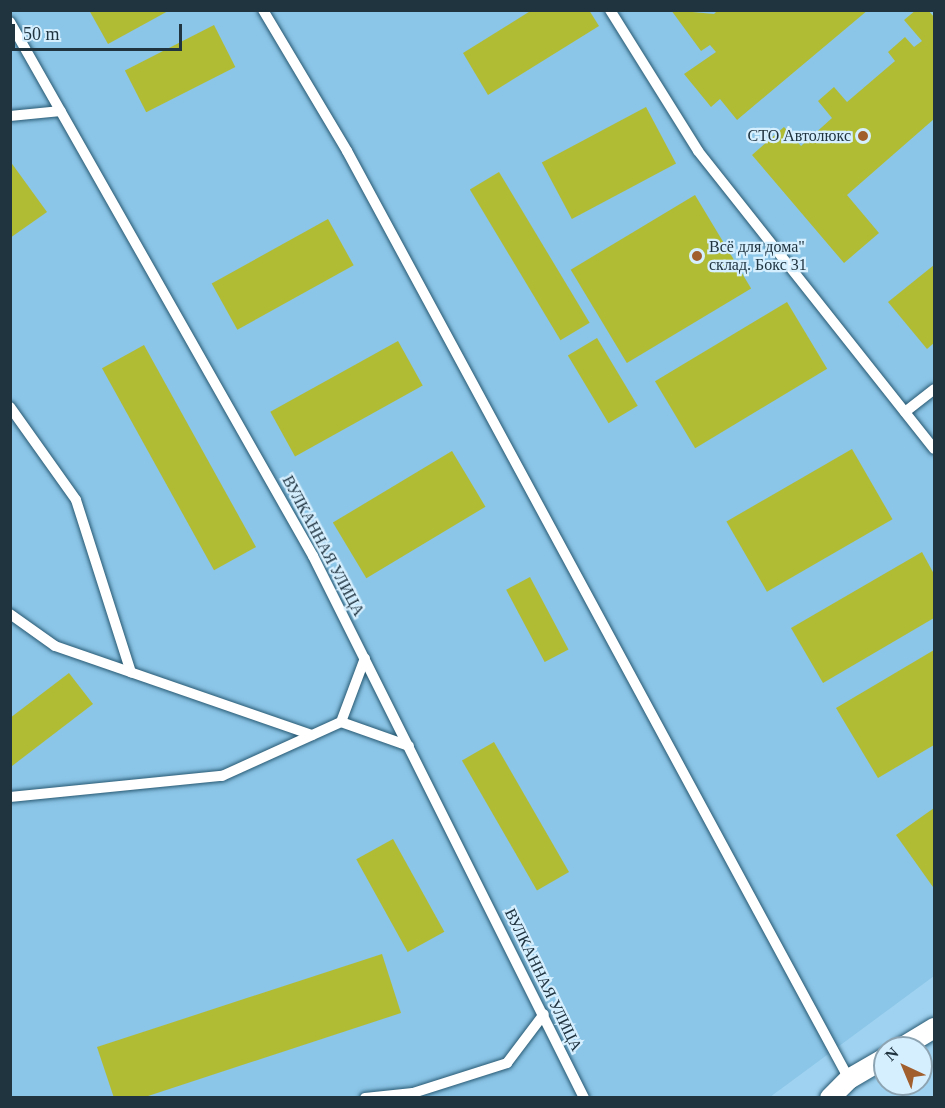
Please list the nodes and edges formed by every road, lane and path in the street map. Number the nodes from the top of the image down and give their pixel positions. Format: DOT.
graph roads {
  1 [pos="263,10"];
  2 [pos="610,10"];
  3 [pos="10,22"];
  4 [pos="61,111"];
  5 [pos="10,116"];
  6 [pos="934,389"];
  7 [pos="10,407"];
  8 [pos="905,412"];
  9 [pos="934,449"];
  10 [pos="10,614"];
  11 [pos="364,658"];
  12 [pos="131,672"];
  13 [pos="341,722"];
  14 [pos="312,735"];
  15 [pos="409,746"];
  16 [pos="10,797"];
  17 [pos="544,1014"];
  18 [pos="934,1028"];
  19 [pos="921,1036"];
  20 [pos="873,1065"];
  21 [pos="849,1079"];
  22 [pos="365,1098"];
  23 [pos="584,1098"];
  24 [pos="830,1098"];
  1 -- 21 [label="lane"];
  2 -- 8 [label="lane"];
  3 -- 4 [label="lane, ВУЛКАННАЯ УЛИЦА"];
  4 -- 5 [label="lane"];
  4 -- 11 [label="lane, ВУЛКАННАЯ УЛИЦА"];
  6 -- 8 [label="lane"];
  7 -- 12 [label="lane"];
  8 -- 9 [label="lane"];
  10 -- 12 [label="lane"];
  11 -- 13 [label="lane"];
  11 -- 15 [label="lane, ВУЛКАННАЯ УЛИЦА"];
  12 -- 14 [label="lane"];
  13 -- 14 [label="lane"];
  13 -- 15 [label="lane"];
  14 -- 16 [label="lane"];
  15 -- 17 [label="lane, ВУЛКАННАЯ УЛИЦА"];
  17 -- 22 [label="lane"];
  17 -- 23 [label="lane, ВУЛКАННАЯ УЛИЦА"];
  18 -- 19 [label="street"];
  20 -- 21 [label="street"];
  21 -- 24 [label="street"];
}
